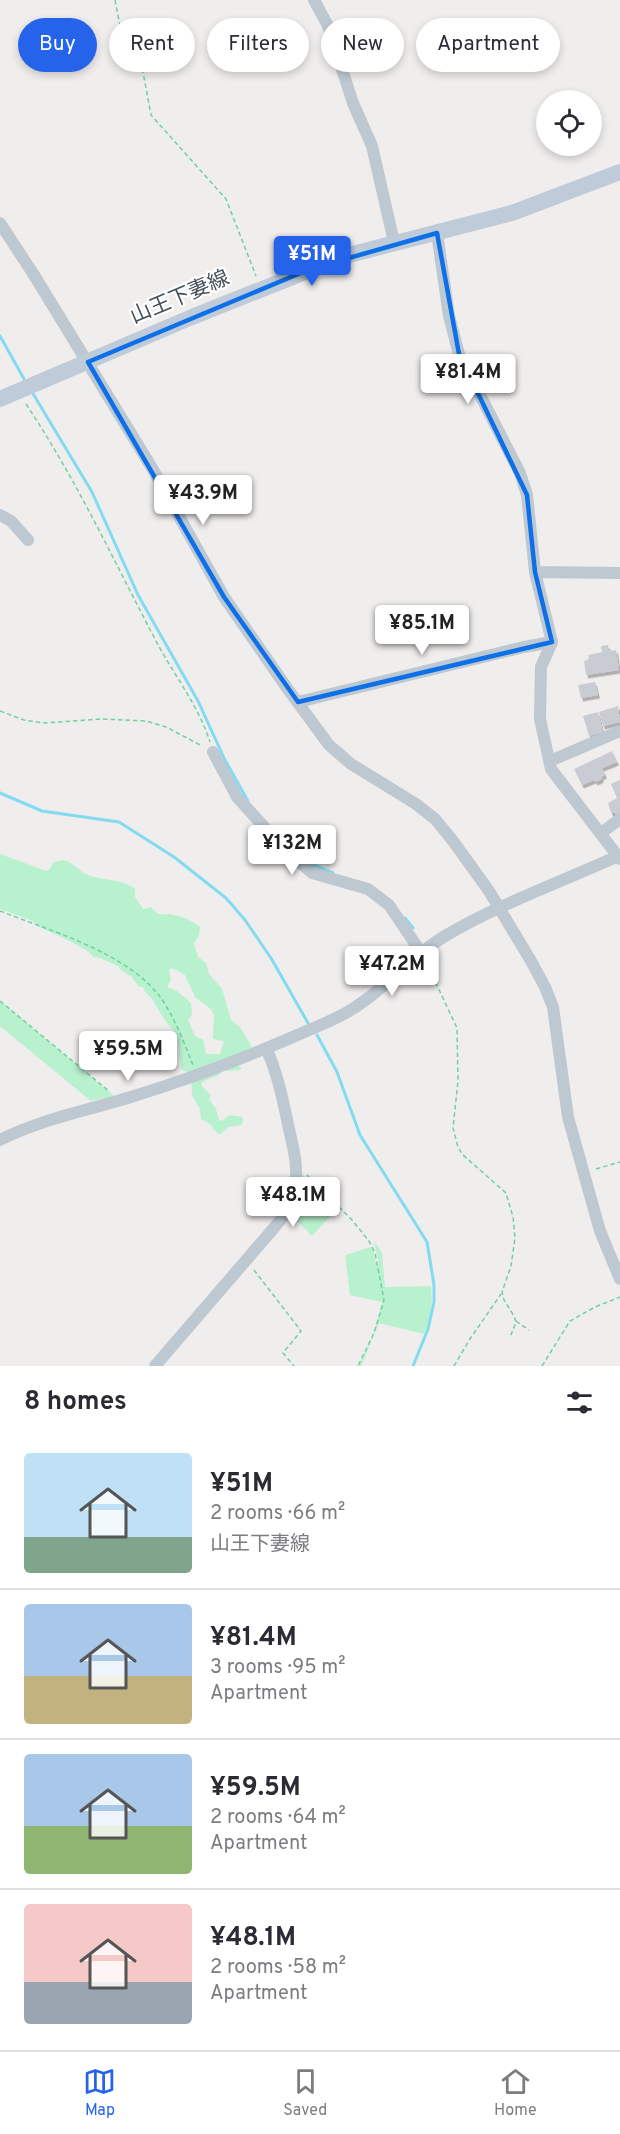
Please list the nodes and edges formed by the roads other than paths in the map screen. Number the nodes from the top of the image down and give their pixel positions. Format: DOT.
graph roads {
  1 [pos="314,0"];
  2 [pos="620,172"];
  3 [pos="0,224"];
  4 [pos="437,232"];
  5 [pos="394,242"];
  6 [pos="88,362"];
  7 [pos="0,399"];
  8 [pos="0,515"];
  9 [pos="28,540"];
  10 [pos="535,572"];
  11 [pos="620,573"];
  12 [pos="552,642"];
  13 [pos="298,702"];
  14 [pos="620,731"];
  15 [pos="213,752"];
  16 [pos="549,761"];
  17 [pos="620,819"];
  18 [pos="601,833"];
  19 [pos="619,858"];
  20 [pos="500,909"];
  21 [pos="420,951"];
  22 [pos="266,1048"];
  23 [pos="0,1140"];
  24 [pos="620,1279"];
  25 [pos="154,1366"];
  1 -- 5 [label="street"];
  2 -- 4 [label="main road, 山王下妻線"];
  3 -- 6 [label="street"];
  4 -- 5 [label="main road, 山王下妻線"];
  4 -- 10 [label="street"];
  5 -- 6 [label="main road, 山王下妻線"];
  6 -- 7 [label="main road, 山王下妻線"];
  6 -- 13 [label="street"];
  8 -- 9 [label="street"];
  10 -- 11 [label="street"];
  10 -- 12 [label="street"];
  12 -- 13 [label="street"];
  12 -- 16 [label="street"];
  13 -- 20 [label="street"];
  14 -- 16 [label="street"];
  15 -- 21 [label="street"];
  16 -- 18 [label="street"];
  17 -- 18 [label="street"];
  18 -- 19 [label="street"];
  19 -- 20 [label="street"];
  20 -- 21 [label="street"];
  20 -- 24 [label="street"];
  21 -- 22 [label="street"];
  22 -- 23 [label="street"];
  22 -- 25 [label="street"];
}
